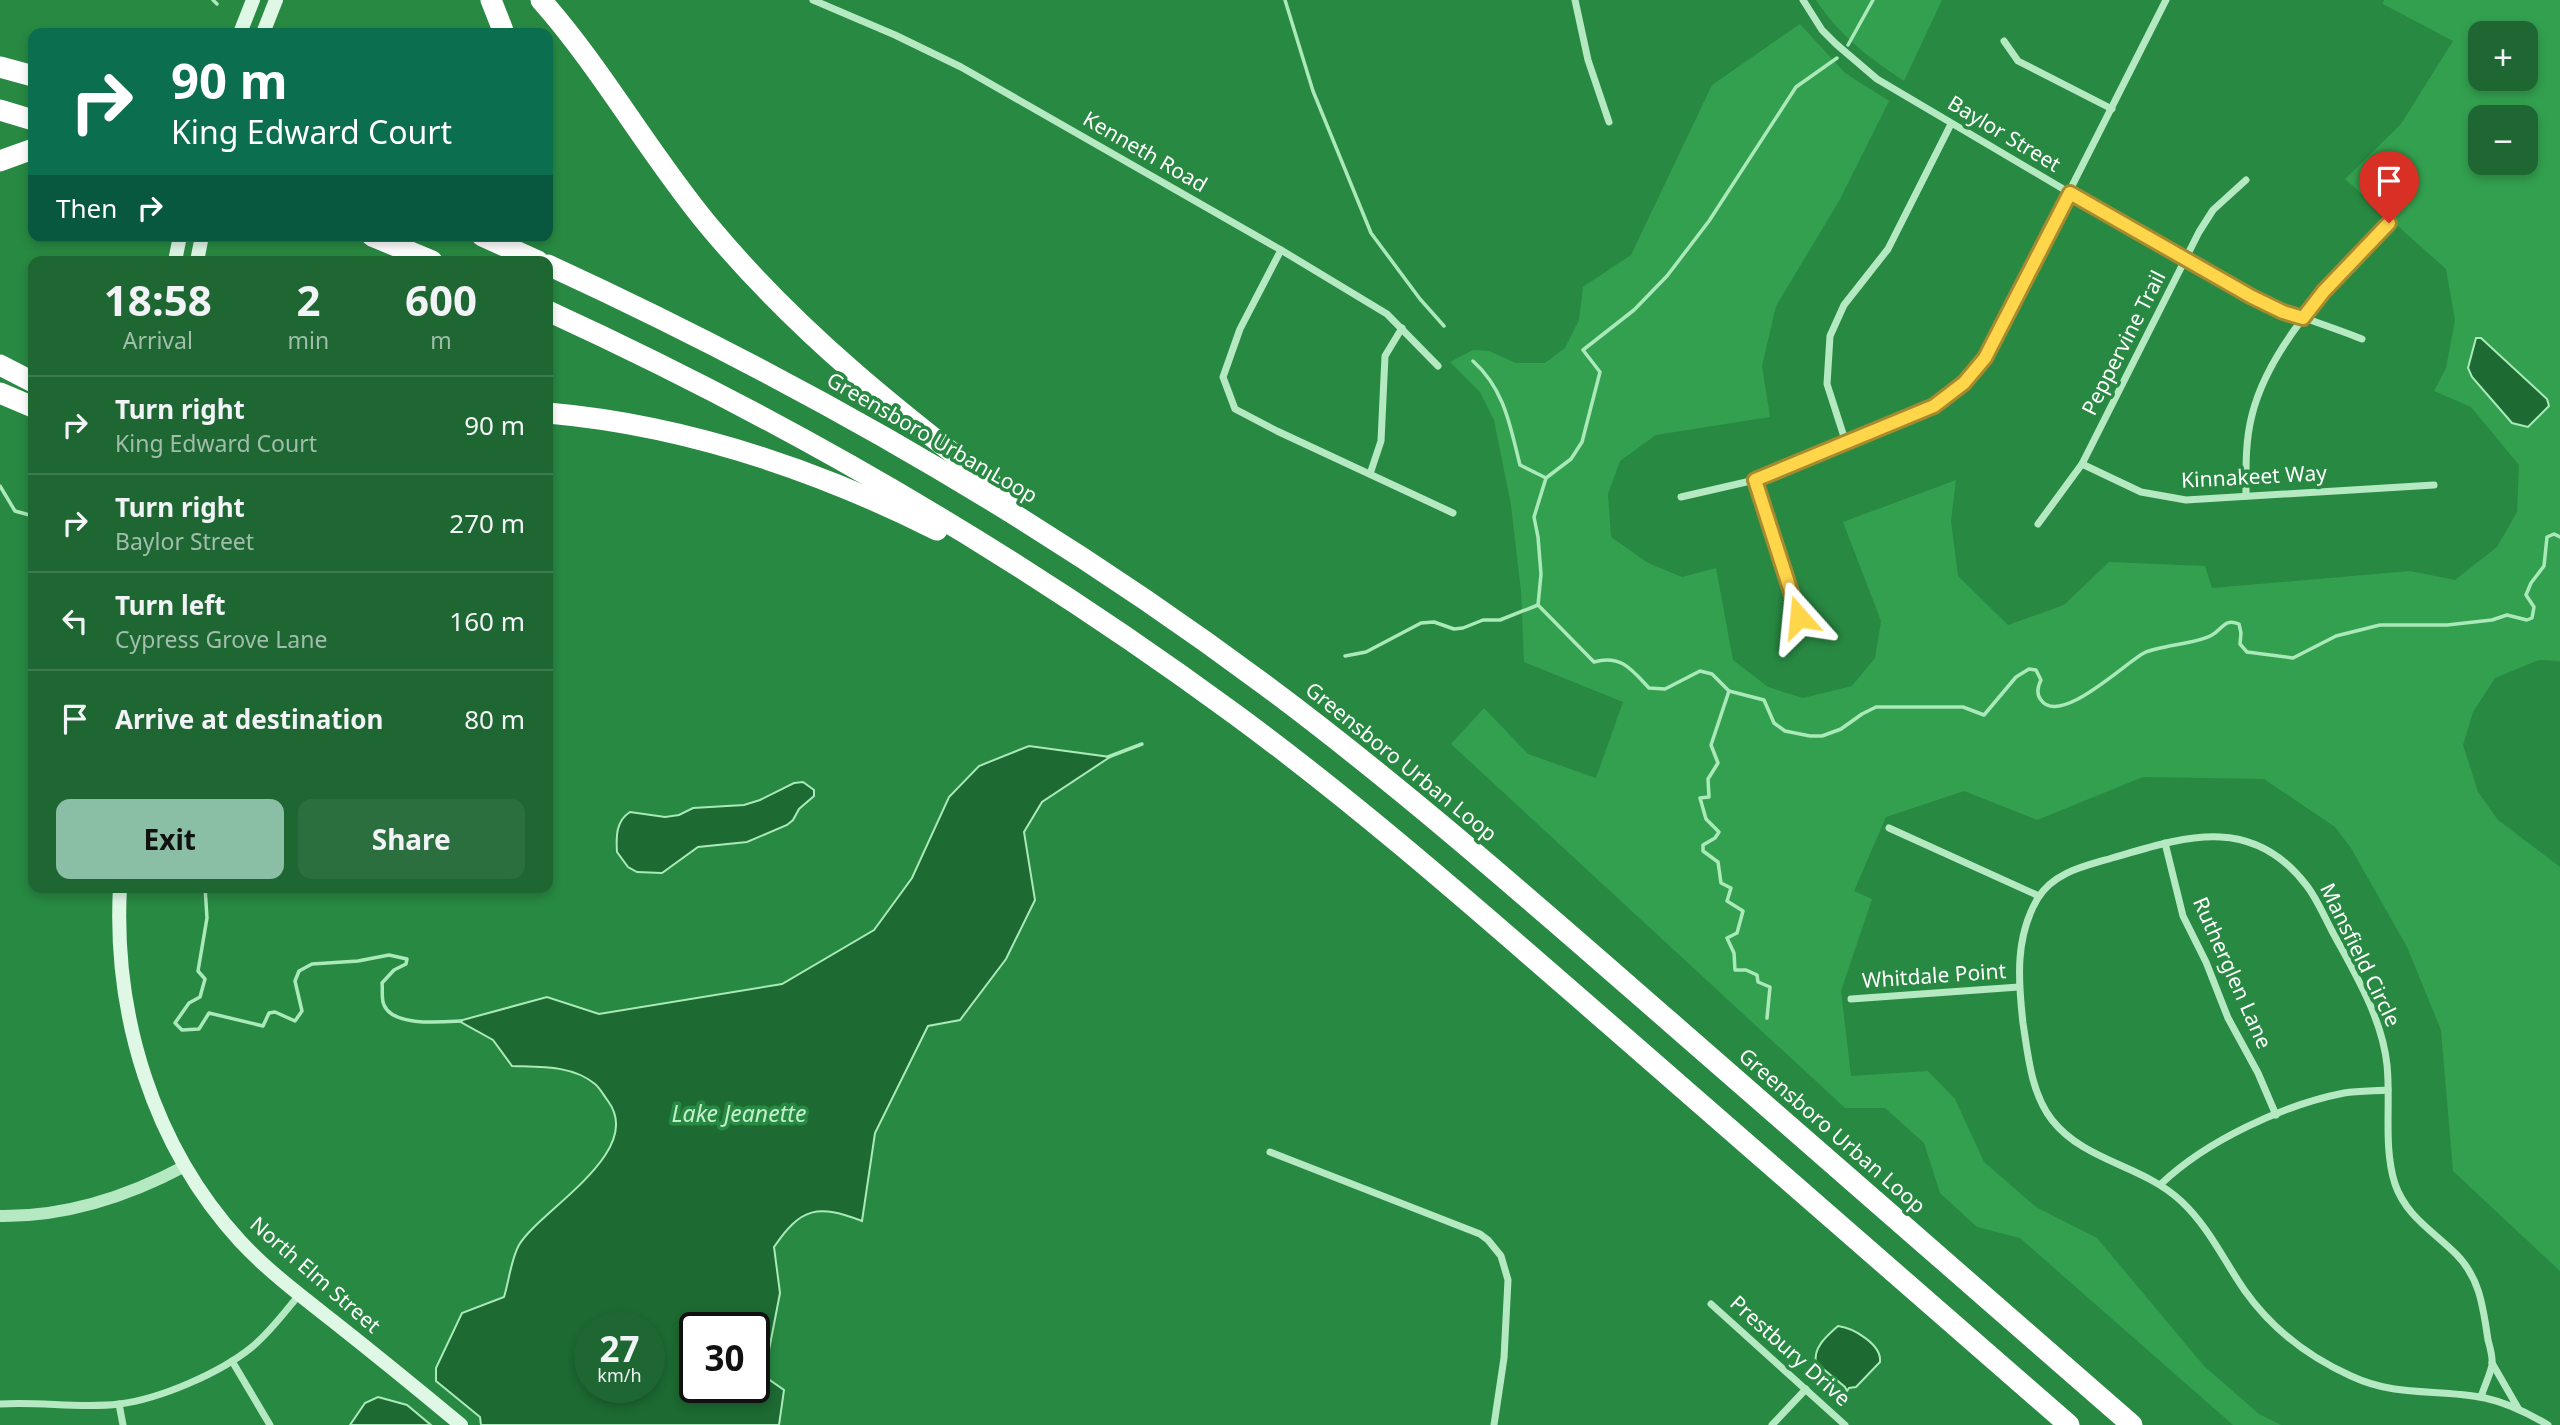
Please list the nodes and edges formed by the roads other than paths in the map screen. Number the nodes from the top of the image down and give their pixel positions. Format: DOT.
graph roads {
  1 [pos="253,0"];
  2 [pos="276,0"];
  3 [pos="491,0"];
  4 [pos="541,0"];
  5 [pos="813,0"];
  6 [pos="1575,0"];
  7 [pos="1803,0"];
  8 [pos="2166,0"];
  9 [pos="242,28"];
  10 [pos="265,28"];
  11 [pos="502,28"];
  12 [pos="2004,41"];
  13 [pos="0,67"];
  14 [pos="28,75"];
  15 [pos="2112,108"];
  16 [pos="0,110"];
  17 [pos="28,118"];
  18 [pos="1609,122"];
  19 [pos="1951,124"];
  20 [pos="28,151"];
  21 [pos="0,161"];
  22 [pos="2246,180"];
  23 [pos="2070,193"];
  24 [pos="2389,223"];
  25 [pos="386,242"];
  26 [pos="495,242"];
  27 [pos="1281,250"];
  28 [pos="420,256"];
  29 [pos="527,256"];
  30 [pos="2186,259"];
  31 [pos="553,267"];
  32 [pos="553,313"];
  33 [pos="2303,318"];
  34 [pos="1402,328"];
  35 [pos="2362,339"];
  36 [pos="0,365"];
  37 [pos="1438,366"];
  38 [pos="28,379"];
  39 [pos="0,393"];
  40 [pos="28,405"];
  41 [pos="553,414"];
  42 [pos="1846,443"];
  43 [pos="2082,464"];
  44 [pos="1370,474"];
  45 [pos="1755,480"];
  46 [pos="2434,485"];
  47 [pos="2246,496"];
  48 [pos="1681,497"];
  49 [pos="1453,513"];
  50 [pos="2038,524"];
  51 [pos="1052,587"];
  52 [pos="1139,595"];
  53 [pos="1799,617"];
  54 [pos="1889,828"];
  55 [pos="2165,843"];
  56 [pos="120,893"];
  57 [pos="2039,896"];
  58 [pos="2019,987"];
  59 [pos="1851,999"];
  60 [pos="2388,1090"];
  61 [pos="2276,1115"];
  62 [pos="1270,1152"];
  63 [pos="185,1166"];
  64 [pos="2161,1184"];
  65 [pos="0,1216"];
  66 [pos="300,1294"];
  67 [pos="1711,1304"];
  68 [pos="232,1361"];
  69 [pos="2492,1363"];
  70 [pos="1806,1389"];
  71 [pos="2480,1397"];
  72 [pos="0,1404"];
  73 [pos="119,1404"];
  74 [pos="2518,1408"];
  75 [pos="123,1425"];
  76 [pos="270,1425"];
  77 [pos="461,1425"];
  78 [pos="1494,1425"];
  79 [pos="1772,1425"];
  80 [pos="1845,1425"];
  81 [pos="2069,1425"];
  82 [pos="2132,1425"];
  83 [pos="2547,1425"];
  1 -- 9 [label="main road"];
  2 -- 10 [label="main road"];
  3 -- 11 [label="highway"];
  4 -- 52 [label="highway"];
  5 -- 27 [label="street, Kenneth Road"];
  6 -- 18 [label="street"];
  7 -- 19 [label="street, Baylor Street"];
  8 -- 15 [label="street"];
  12 -- 15 [label="street"];
  13 -- 14 [label="highway"];
  15 -- 23 [label="street"];
  16 -- 17 [label="highway"];
  19 -- 23 [label="street, Baylor Street"];
  19 -- 42 [label="street"];
  20 -- 21 [label="highway"];
  22 -- 30 [label="street, Peppervine Trail"];
  23 -- 30 [label="street, Baylor Street"];
  23 -- 42 [label="street"];
  24 -- 33 [label="street"];
  25 -- 28 [label="highway"];
  26 -- 29 [label="highway"];
  27 -- 34 [label="street, Kenneth Road"];
  27 -- 44 [label="street"];
  30 -- 33 [label="street, Baylor Street"];
  30 -- 43 [label="street, Peppervine Trail"];
  31 -- 52 [label="highway, Greensboro Urban Loop"];
  32 -- 51 [label="highway"];
  33 -- 35 [label="street, Baylor Street"];
  33 -- 47 [label="street"];
  34 -- 37 [label="street, Kenneth Road"];
  34 -- 44 [label="street"];
  36 -- 38 [label="highway"];
  39 -- 40 [label="highway"];
  41 -- 51 [label="highway"];
  42 -- 45 [label="street"];
  43 -- 47 [label="street, Kinnakeet Way"];
  43 -- 50 [label="street, Peppervine Trail"];
  44 -- 49 [label="street"];
  45 -- 48 [label="street"];
  45 -- 53 [label="street"];
  46 -- 47 [label="street, Kinnakeet Way"];
  51 -- 81 [label="highway"];
  52 -- 82 [label="highway, Greensboro Urban Loop"];
  54 -- 57 [label="street"];
  55 -- 57 [label="street, Mansfield Circle"];
  55 -- 60 [label="street, Mansfield Circle"];
  55 -- 61 [label="street, Rutherglen Lane"];
  56 -- 63 [label="main road, North Elm Street"];
  57 -- 58 [label="street"];
  58 -- 59 [label="street, Whitdale Point"];
  58 -- 64 [label="street"];
  60 -- 61 [label="street"];
  60 -- 69 [label="street, Mansfield Circle"];
  61 -- 64 [label="street"];
  62 -- 78 [label="street"];
  63 -- 65 [label="street"];
  63 -- 66 [label="main road, North Elm Street"];
  64 -- 71 [label="street"];
  66 -- 68 [label="street"];
  66 -- 77 [label="main road, North Elm Street"];
  67 -- 70 [label="street, Prestbury Drive"];
  68 -- 73 [label="street"];
  68 -- 76 [label="street"];
  69 -- 71 [label="street, Mansfield Circle"];
  69 -- 74 [label="street"];
  70 -- 79 [label="street"];
  70 -- 80 [label="street, Prestbury Drive"];
  71 -- 74 [label="street"];
  72 -- 73 [label="street"];
  73 -- 75 [label="street"];
  74 -- 83 [label="street"];
}
